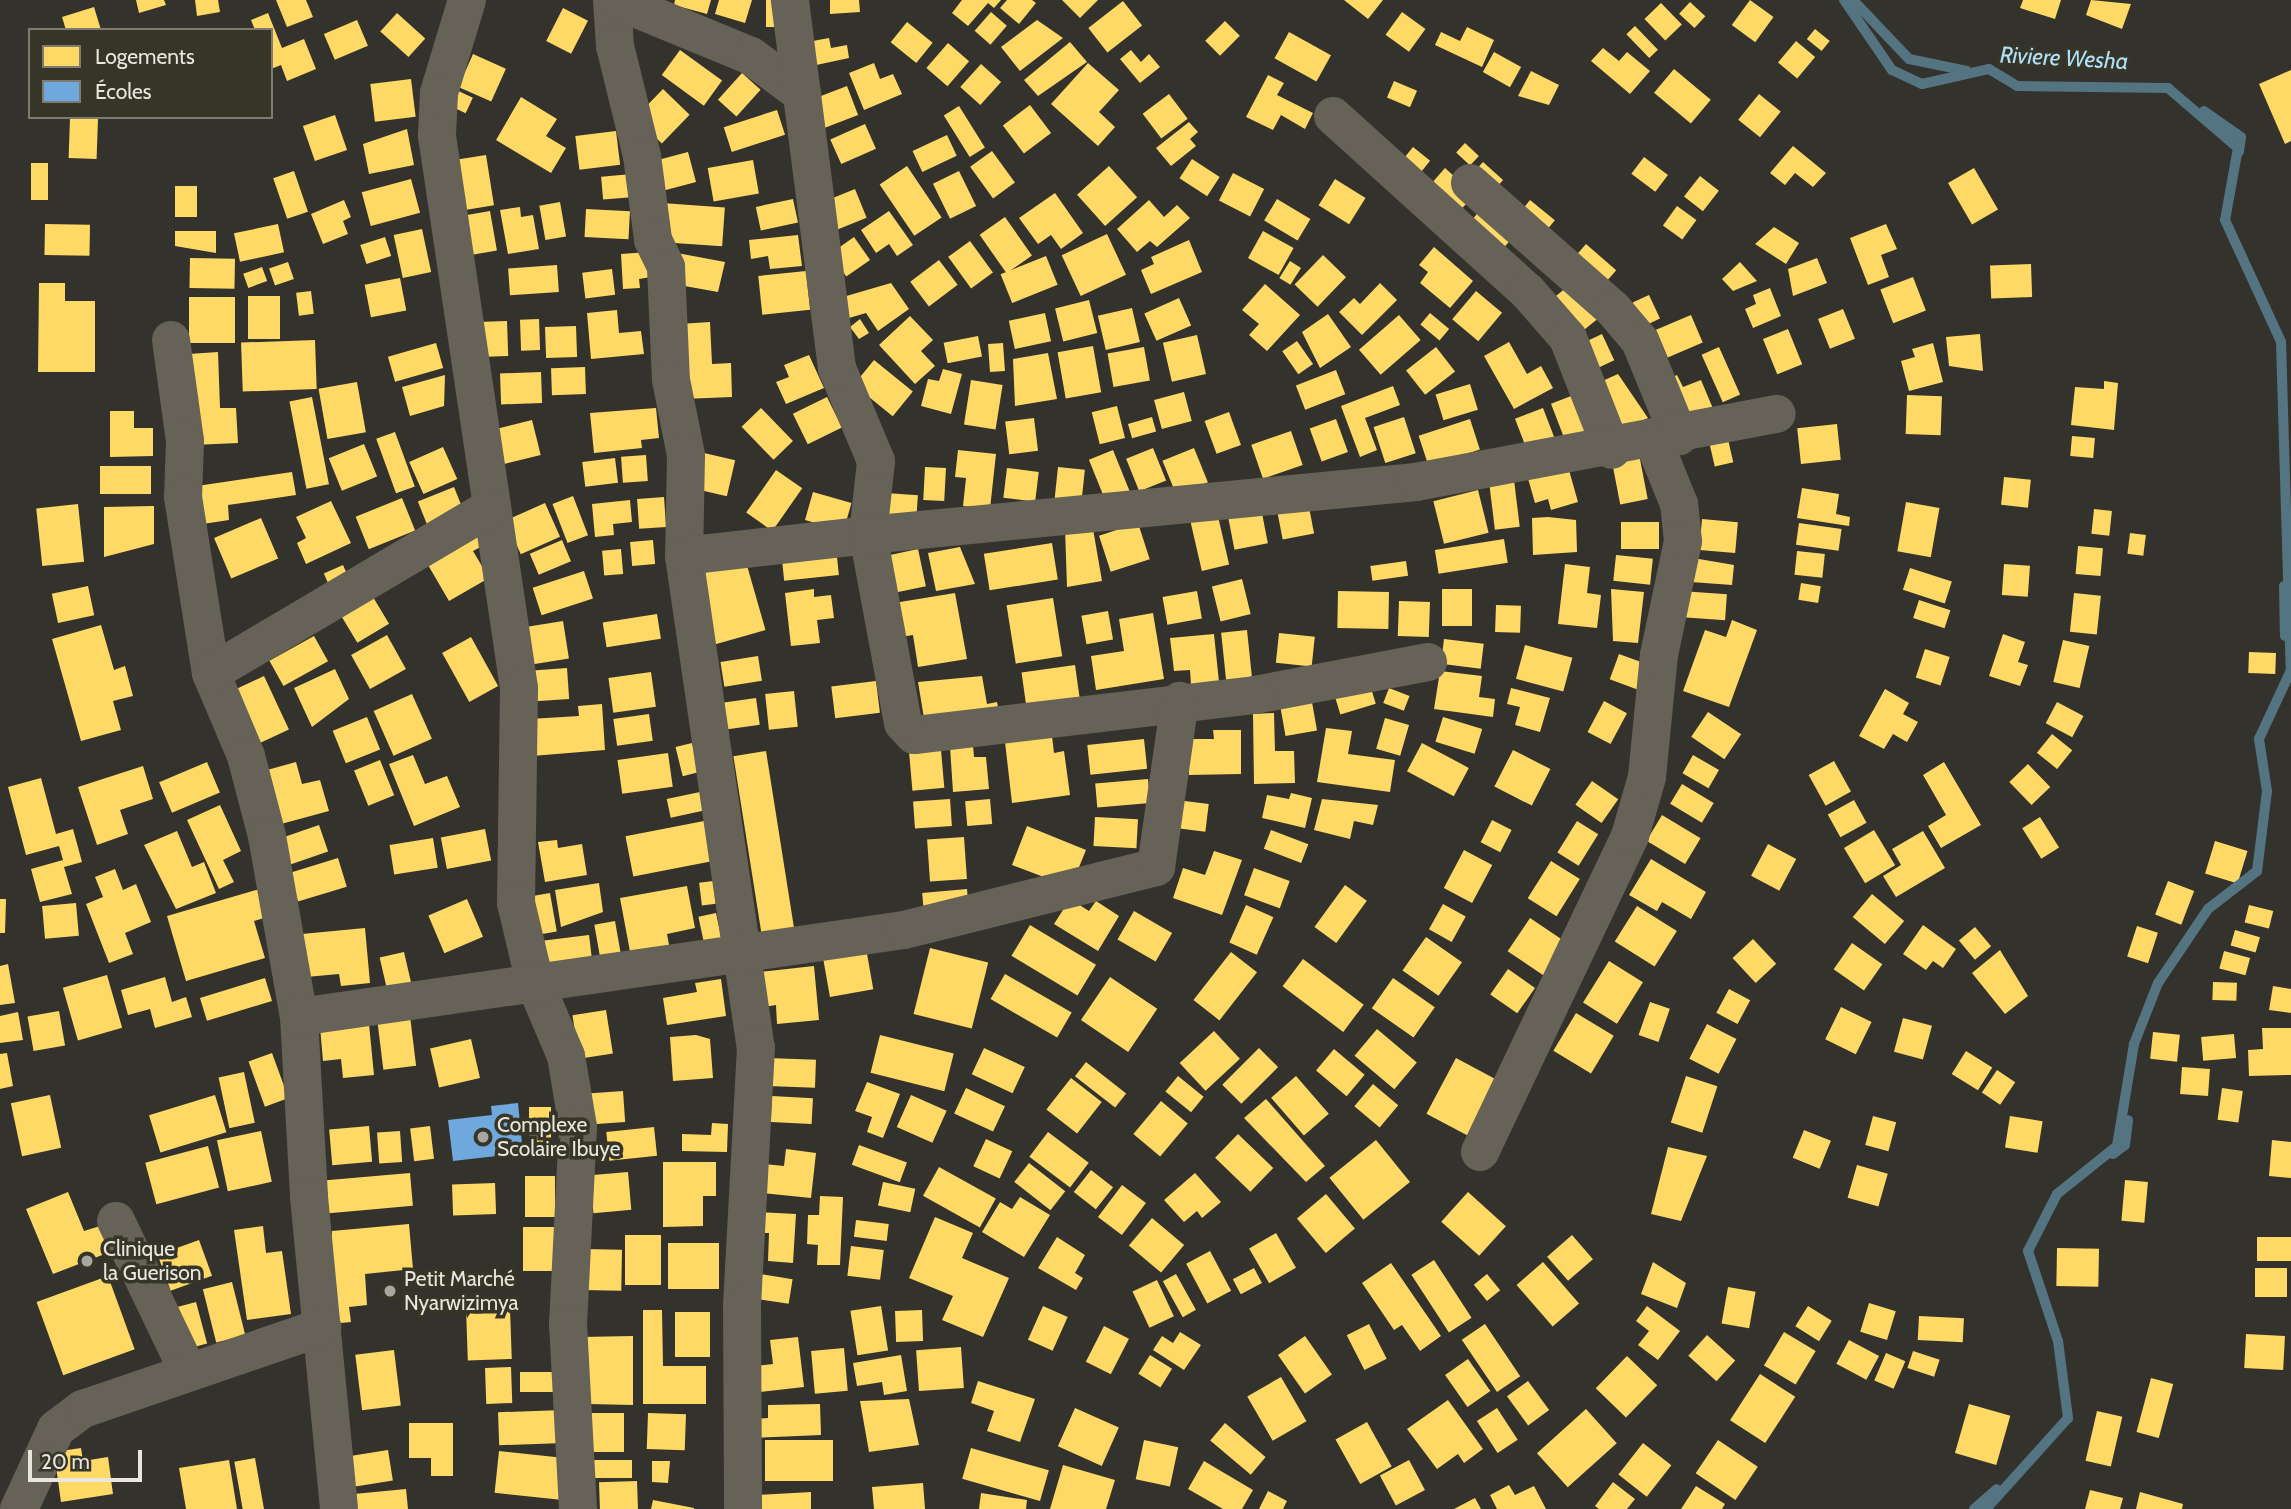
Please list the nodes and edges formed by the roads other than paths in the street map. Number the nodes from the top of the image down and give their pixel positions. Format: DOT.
graph roads {
  1 [pos="467,0"];
  2 [pos="614,0"];
  3 [pos="790,0"];
  4 [pos="802,94"];
  5 [pos="1333,116"];
  6 [pos="1470,183"];
  7 [pos="171,340"];
  8 [pos="1777,414"];
  9 [pos="1666,439"];
  10 [pos="1612,450"];
  11 [pos="490,508"];
  12 [pos="868,535"];
  13 [pos="684,555"];
  14 [pos="1428,662"];
  15 [pos="211,673"];
  16 [pos="1180,701"];
  17 [pos="745,954"];
  18 [pos="535,983"];
  19 [pos="299,1017"];
  20 [pos="1480,1152"];
  21 [pos="116,1221"];
  22 [pos="322,1327"];
  23 [pos="187,1369"];
  24 [pos="19,1509"];
  25 [pos="339,1509"];
  26 [pos="578,1509"];
  27 [pos="743,1509"];
  1 -- 11 [label="street"];
  2 -- 4 [label="street"];
  2 -- 13 [label="street"];
  3 -- 4 [label="street"];
  4 -- 12 [label="street"];
  5 -- 10 [label="street"];
  6 -- 9 [label="street"];
  7 -- 15 [label="street"];
  8 -- 9 [label="street"];
  9 -- 10 [label="street"];
  9 -- 20 [label="street"];
  10 -- 12 [label="street"];
  11 -- 15 [label="street"];
  11 -- 18 [label="street"];
  12 -- 13 [label="street"];
  12 -- 16 [label="street"];
  13 -- 17 [label="street"];
  14 -- 16 [label="street"];
  15 -- 19 [label="street"];
  16 -- 17 [label="street"];
  17 -- 18 [label="street"];
  17 -- 27 [label="street"];
  18 -- 19 [label="street"];
  18 -- 26 [label="street"];
  19 -- 22 [label="street"];
  21 -- 23 [label="street"];
  22 -- 23 [label="street"];
  22 -- 25 [label="street"];
  23 -- 24 [label="street"];
}
